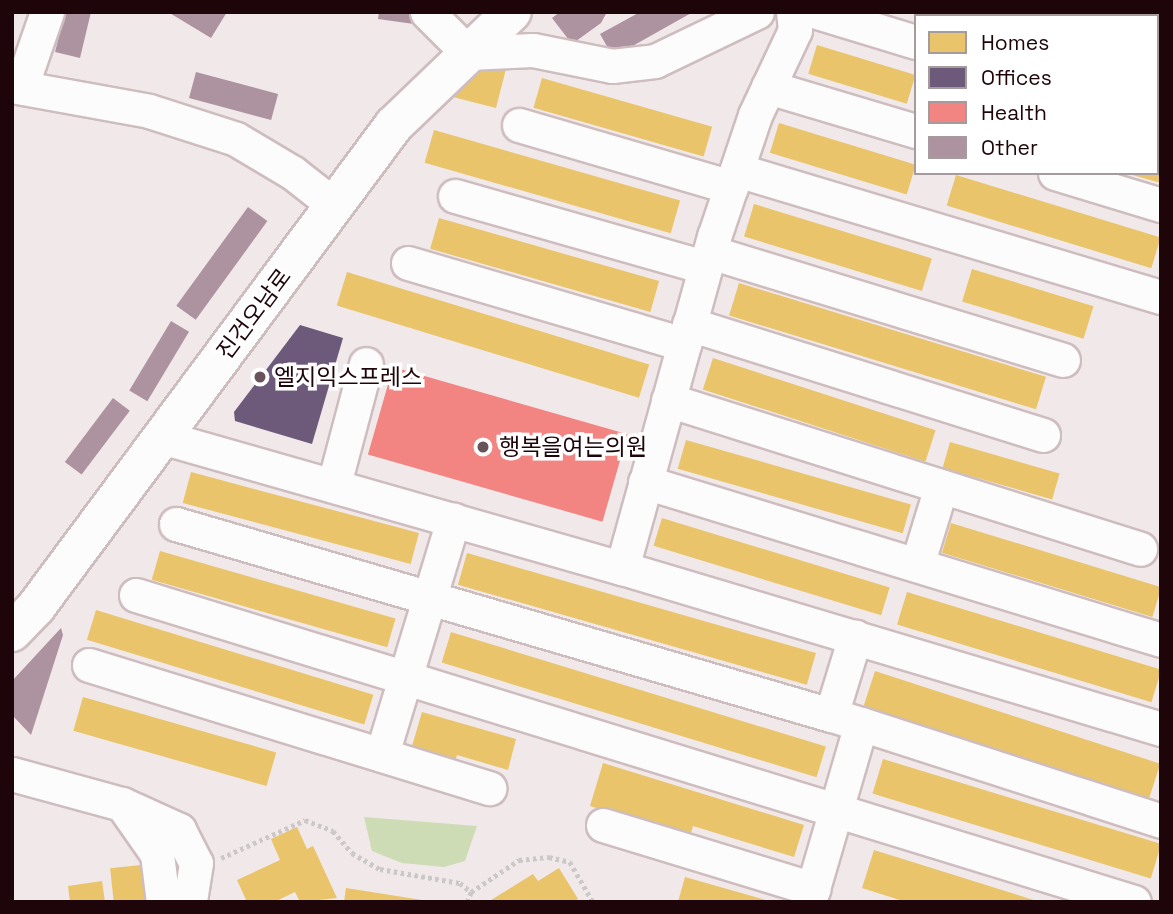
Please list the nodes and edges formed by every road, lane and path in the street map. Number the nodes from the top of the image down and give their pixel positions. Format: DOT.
graph roads {
  1 [pos="47,12"];
  2 [pos="427,12"];
  3 [pos="512,12"];
  4 [pos="757,12"];
  5 [pos="793,12"];
  6 [pos="817,12"];
  7 [pos="914,41"];
  8 [pos="468,53"];
  9 [pos="17,86"];
  10 [pos="768,87"];
  11 [pos="519,125"];
  12 [pos="914,130"];
  13 [pos="1062,175"];
  14 [pos="734,178"];
  15 [pos="455,196"];
  16 [pos="334,205"];
  17 [pos="1161,205"];
  18 [pos="708,260"];
  19 [pos="408,262"];
  20 [pos="1161,297"];
  21 [pos="687,334"];
  22 [pos="1063,360"];
  23 [pos="366,364"];
  24 [pos="668,401"];
  25 [pos="1043,435"];
  26 [pos="161,437"];
  27 [pos="645,482"];
  28 [pos="334,484"];
  29 [pos="941,487"];
  30 [pos="453,520"];
  31 [pos="176,524"];
  32 [pos="1140,549"];
  33 [pos="917,565"];
  34 [pos="622,568"];
  35 [pos="136,596"];
  36 [pos="429,598"];
  37 [pos="12,632"];
  38 [pos="855,637"];
  39 [pos="1161,640"];
  40 [pos="89,665"];
  41 [pos="405,678"];
  42 [pos="846,719"];
  43 [pos="1161,729"];
  44 [pos="382,754"];
  45 [pos="12,774"];
  46 [pos="490,788"];
  47 [pos="122,804"];
  48 [pos="836,808"];
  49 [pos="1161,821"];
  50 [pos="603,825"];
  51 [pos="193,887"];
  52 [pos="471,892"];
  53 [pos="811,895"];
  54 [pos="163,902"];
  55 [pos="467,902"];
  56 [pos="593,902"];
  57 [pos="1134,902"];
  1 -- 9 [label="street"];
  2 -- 8 [label="street"];
  3 -- 8 [label="main road, 진건오남로"];
  4 -- 8 [label="street"];
  5 -- 10 [label="street"];
  6 -- 7 [label="street"];
  8 -- 16 [label="main road, 진건오남로"];
  9 -- 16 [label="street"];
  10 -- 12 [label="street"];
  10 -- 14 [label="street"];
  11 -- 14 [label="street"];
  13 -- 17 [label="street"];
  14 -- 18 [label="street"];
  14 -- 20 [label="street"];
  15 -- 18 [label="street"];
  16 -- 26 [label="main road, 진건오남로"];
  18 -- 21 [label="street"];
  18 -- 22 [label="street"];
  19 -- 21 [label="street"];
  21 -- 24 [label="street"];
  21 -- 25 [label="street"];
  23 -- 28 [label="street"];
  24 -- 27 [label="street"];
  24 -- 29 [label="street"];
  26 -- 28 [label="street"];
  26 -- 37 [label="main road, 진건오남로"];
  27 -- 33 [label="street"];
  27 -- 34 [label="street"];
  28 -- 30 [label="street"];
  29 -- 32 [label="street"];
  29 -- 33 [label="street"];
  30 -- 34 [label="street"];
  30 -- 36 [label="street"];
  31 -- 36 [label="street"];
  33 -- 39 [label="street"];
  34 -- 38 [label="street"];
  35 -- 41 [label="street"];
  36 -- 41 [label="street"];
  36 -- 42 [label="street"];
  38 -- 42 [label="street"];
  38 -- 43 [label="street"];
  40 -- 44 [label="street"];
  41 -- 44 [label="street"];
  41 -- 48 [label="street"];
  42 -- 48 [label="street"];
  42 -- 49 [label="street"];
  44 -- 46 [label="street"];
  45 -- 47 [label="street"];
  47 -- 51 [label="street"];
  47 -- 54 [label="street"];
  48 -- 53 [label="street"];
  48 -- 57 [label="street"];
  50 -- 53 [label="street"];
  51 -- 52 [label="path"];
  52 -- 55 [label="path"];
  52 -- 56 [label="path"];
}
